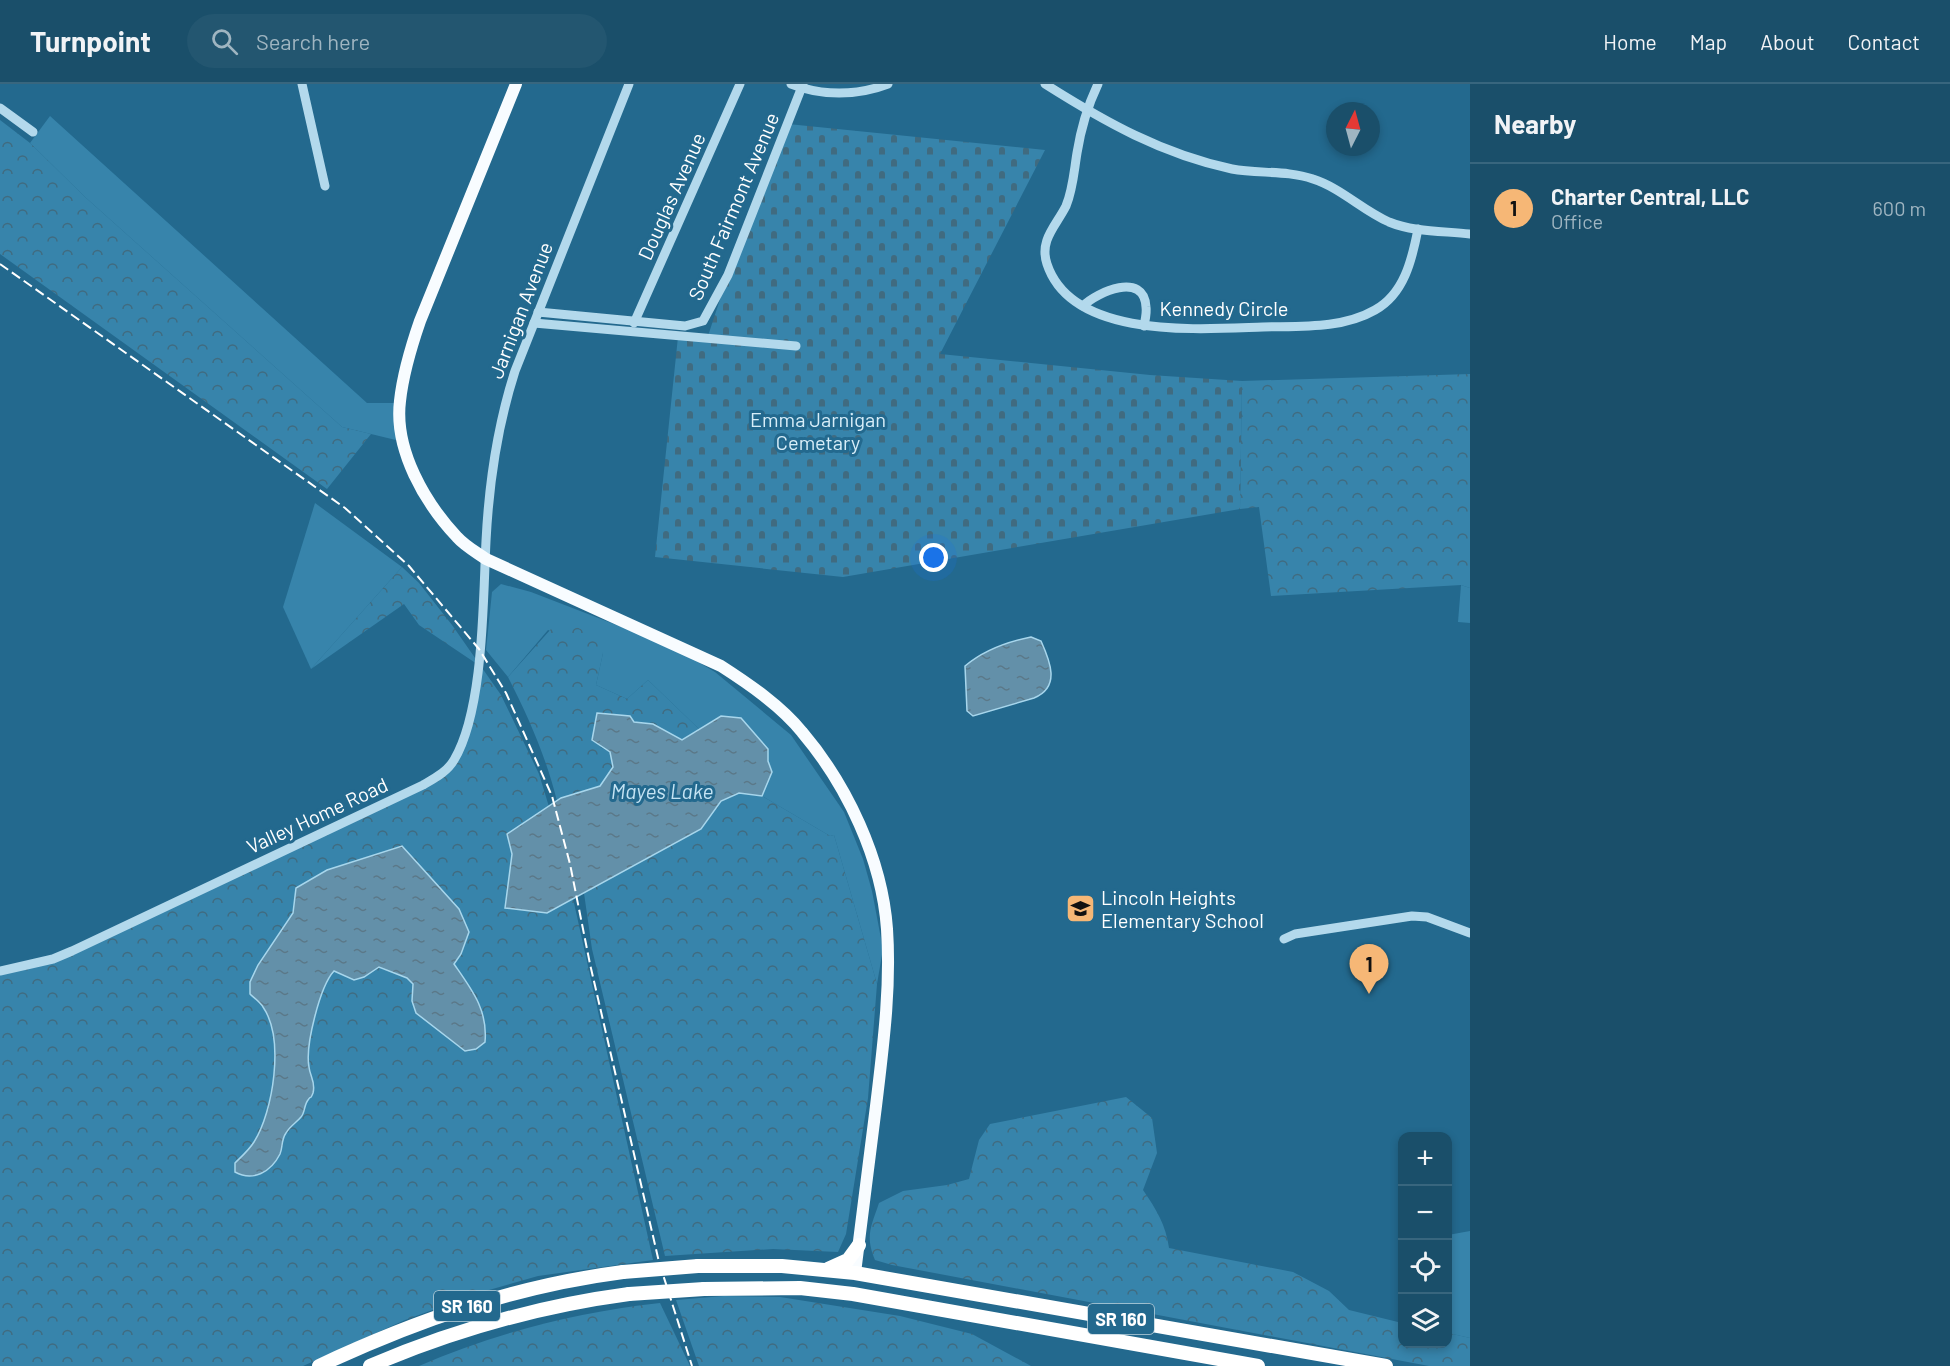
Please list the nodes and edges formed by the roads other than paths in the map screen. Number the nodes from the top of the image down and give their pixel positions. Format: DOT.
graph roads {
  1 [pos="302,84"];
  2 [pos="516,84"];
  3 [pos="628,84"];
  4 [pos="740,84"];
  5 [pos="791,84"];
  6 [pos="888,84"];
  7 [pos="1045,84"];
  8 [pos="1098,84"];
  9 [pos="802,86"];
  10 [pos="0,108"];
  11 [pos="1085,109"];
  12 [pos="33,132"];
  13 [pos="325,186"];
  14 [pos="1419,229"];
  15 [pos="1470,234"];
  16 [pos="1083,306"];
  17 [pos="538,312"];
  18 [pos="634,322"];
  19 [pos="534,323"];
  20 [pos="1144,326"];
  21 [pos="796,346"];
  22 [pos="486,559"];
  23 [pos="1470,933"];
  24 [pos="1284,939"];
  25 [pos="0,971"];
  26 [pos="859,1245"];
  27 [pos="824,1270"];
  28 [pos="855,1273"];
  29 [pos="828,1291"];
  30 [pos="879,1299"];
  31 [pos="319,1366"];
  32 [pos="370,1366"];
  33 [pos="1258,1366"];
  34 [pos="1386,1366"];
  1 -- 13 [label="street"];
  2 -- 22 [label="main road"];
  3 -- 17 [label="street, Jarnigan Avenue"];
  4 -- 18 [label="street, Douglas Avenue"];
  5 -- 9 [label="street"];
  6 -- 9 [label="street"];
  7 -- 11 [label="street"];
  8 -- 11 [label="street, Kennedy Circle"];
  9 -- 18 [label="street, South Fairmont Avenue"];
  10 -- 12 [label="street"];
  11 -- 14 [label="street"];
  11 -- 16 [label="street, Kennedy Circle"];
  14 -- 15 [label="street"];
  14 -- 20 [label="street, Kennedy Circle"];
  16 -- 20 [label="street, Kennedy Circle"];
  16 -- 20 [label="street"];
  17 -- 18 [label="street, South Fairmont Avenue"];
  17 -- 19 [label="street, Jarnigan Avenue"];
  19 -- 21 [label="street"];
  19 -- 22 [label="street, Jarnigan Avenue"];
  22 -- 25 [label="street, Valley Home Road"];
  22 -- 26 [label="main road"];
  23 -- 24 [label="street"];
  26 -- 27 [label="highway"];
  26 -- 28 [label="main road"];
  27 -- 28 [label="highway, SR 160"];
  27 -- 31 [label="highway, SR 160, bridge"];
  28 -- 29 [label="highway"];
  28 -- 30 [label="highway"];
  28 -- 34 [label="highway, SR 160"];
  29 -- 30 [label="highway, SR 160"];
  29 -- 32 [label="highway, SR 160, bridge"];
  30 -- 33 [label="highway, SR 160"];
}
